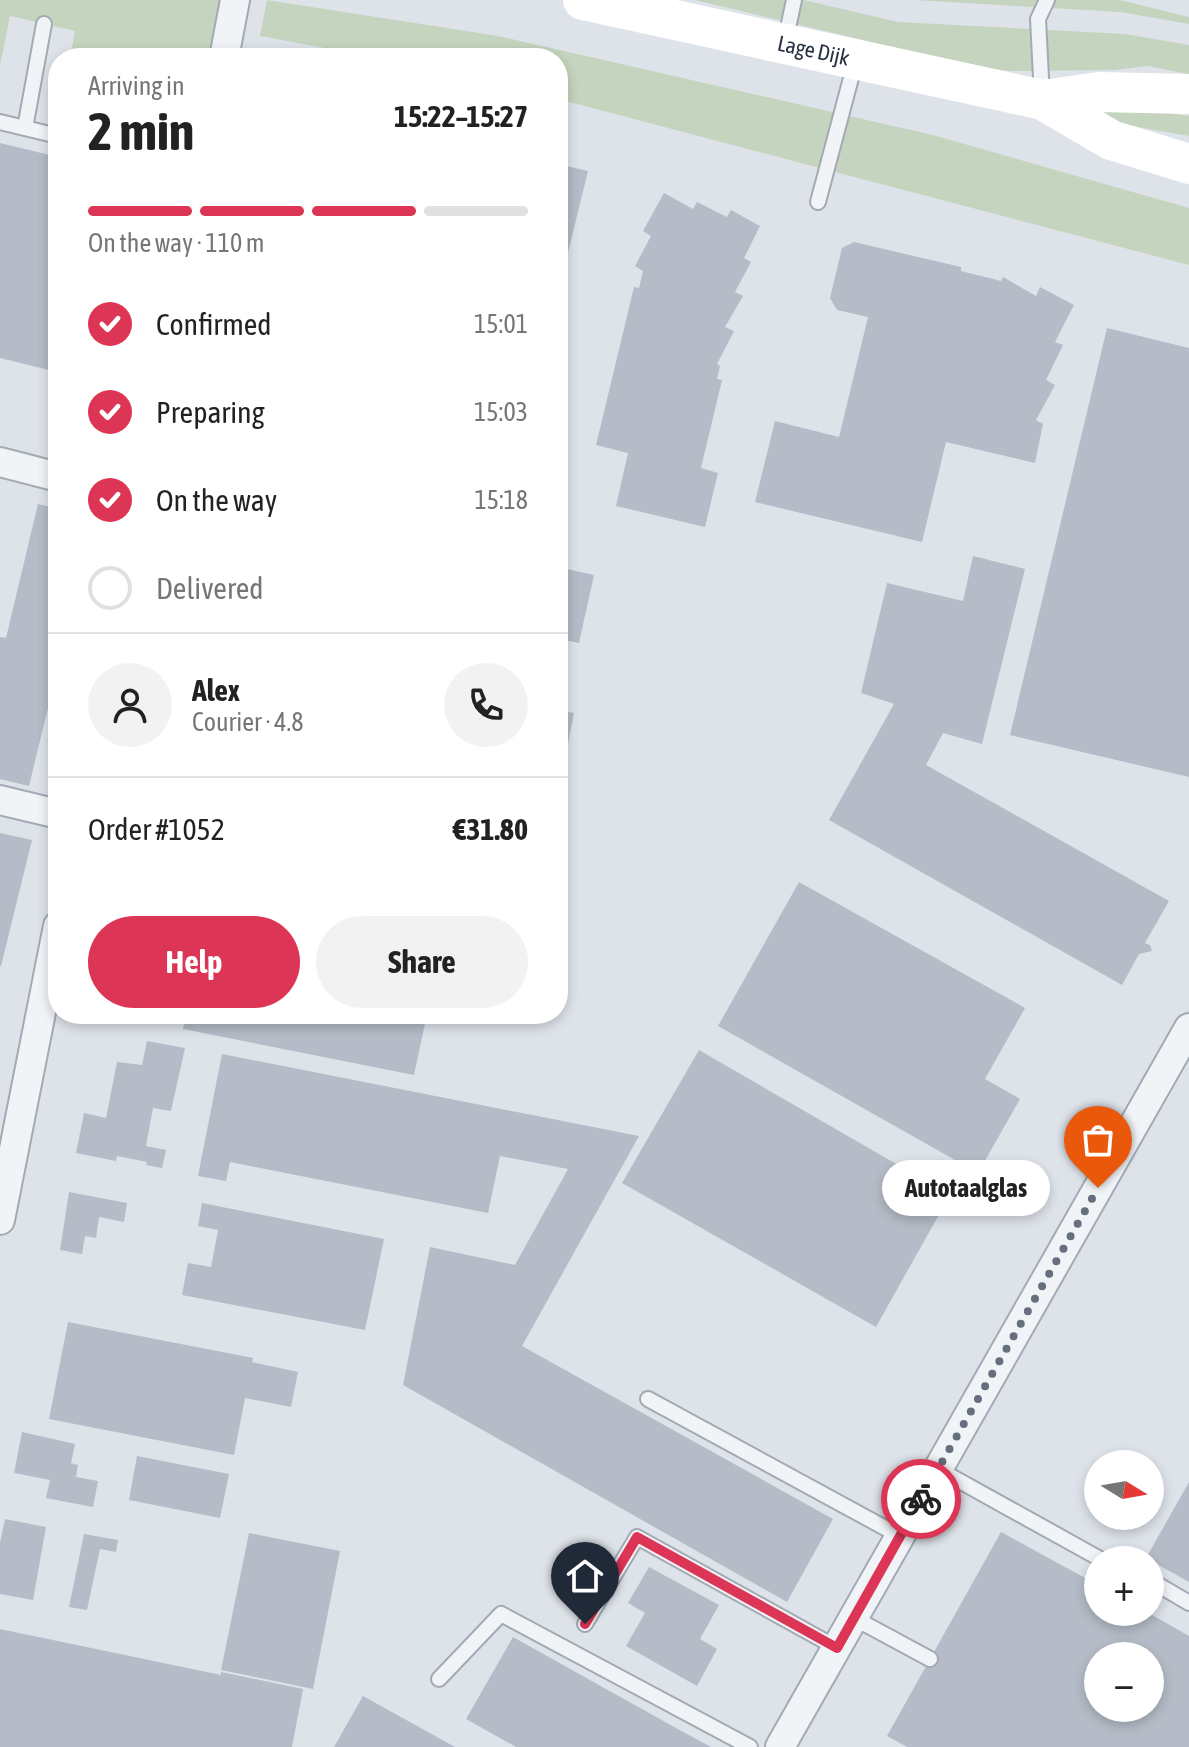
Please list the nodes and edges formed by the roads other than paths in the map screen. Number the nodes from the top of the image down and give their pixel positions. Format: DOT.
graph roads {
  1 [pos="235,0"];
  2 [pos="583,0"];
  3 [pos="794,0"];
  4 [pos="1047,0"];
  5 [pos="1056,0"];
  6 [pos="44,24"];
  7 [pos="785,42"];
  8 [pos="226,48"];
  9 [pos="856,58"];
  10 [pos="1189,94"];
  11 [pos="1043,100"];
  12 [pos="0,122"];
  13 [pos="25,128"];
  14 [pos="48,134"];
  15 [pos="1189,164"];
  16 [pos="818,202"];
  17 [pos="0,462"];
  18 [pos="48,474"];
  19 [pos="0,800"];
  20 [pos="48,812"];
  21 [pos="48,970"];
  22 [pos="1189,1028"];
  23 [pos="7,1151"];
  24 [pos="0,1220"];
  25 [pos="648,1399"];
  26 [pos="938,1469"];
  27 [pos="900,1536"];
  28 [pos="1084,1550"];
  29 [pos="1164,1588"];
  30 [pos="1189,1603"];
  31 [pos="854,1618"];
  32 [pos="585,1624"];
  33 [pos="837,1648"];
  34 [pos="930,1659"];
  35 [pos="439,1679"];
  36 [pos="789,1744"];
  37 [pos="750,1747"];
  1 -- 8 [label="street"];
  2 -- 7 [label="main road, Lage Dijk"];
  3 -- 7 [label="lane"];
  4 -- 11 [label="lane"];
  5 -- 11 [label="lane"];
  6 -- 13 [label="lane"];
  7 -- 9 [label="main road, Lage Dijk"];
  9 -- 11 [label="main road, Lage Dijk"];
  9 -- 16 [label="lane"];
  10 -- 11 [label="main road, Lage Dijk"];
  11 -- 15 [label="main road, Lage Dijk"];
  12 -- 13 [label="lane"];
  13 -- 14 [label="lane"];
  17 -- 18 [label="street"];
  19 -- 20 [label="street"];
  21 -- 23 [label="street"];
  22 -- 26 [label="street"];
  23 -- 24 [label="street"];
  25 -- 27 [label="lane"];
  26 -- 27 [label="street"];
  26 -- 28 [label="lane"];
  27 -- 31 [label="street"];
  29 -- 30 [label="lane"];
  31 -- 33 [label="street"];
  31 -- 34 [label="lane"];
  32 -- 33 [label="lane"];
  33 -- 36 [label="street"];
  35 -- 37 [label="lane"];
}
